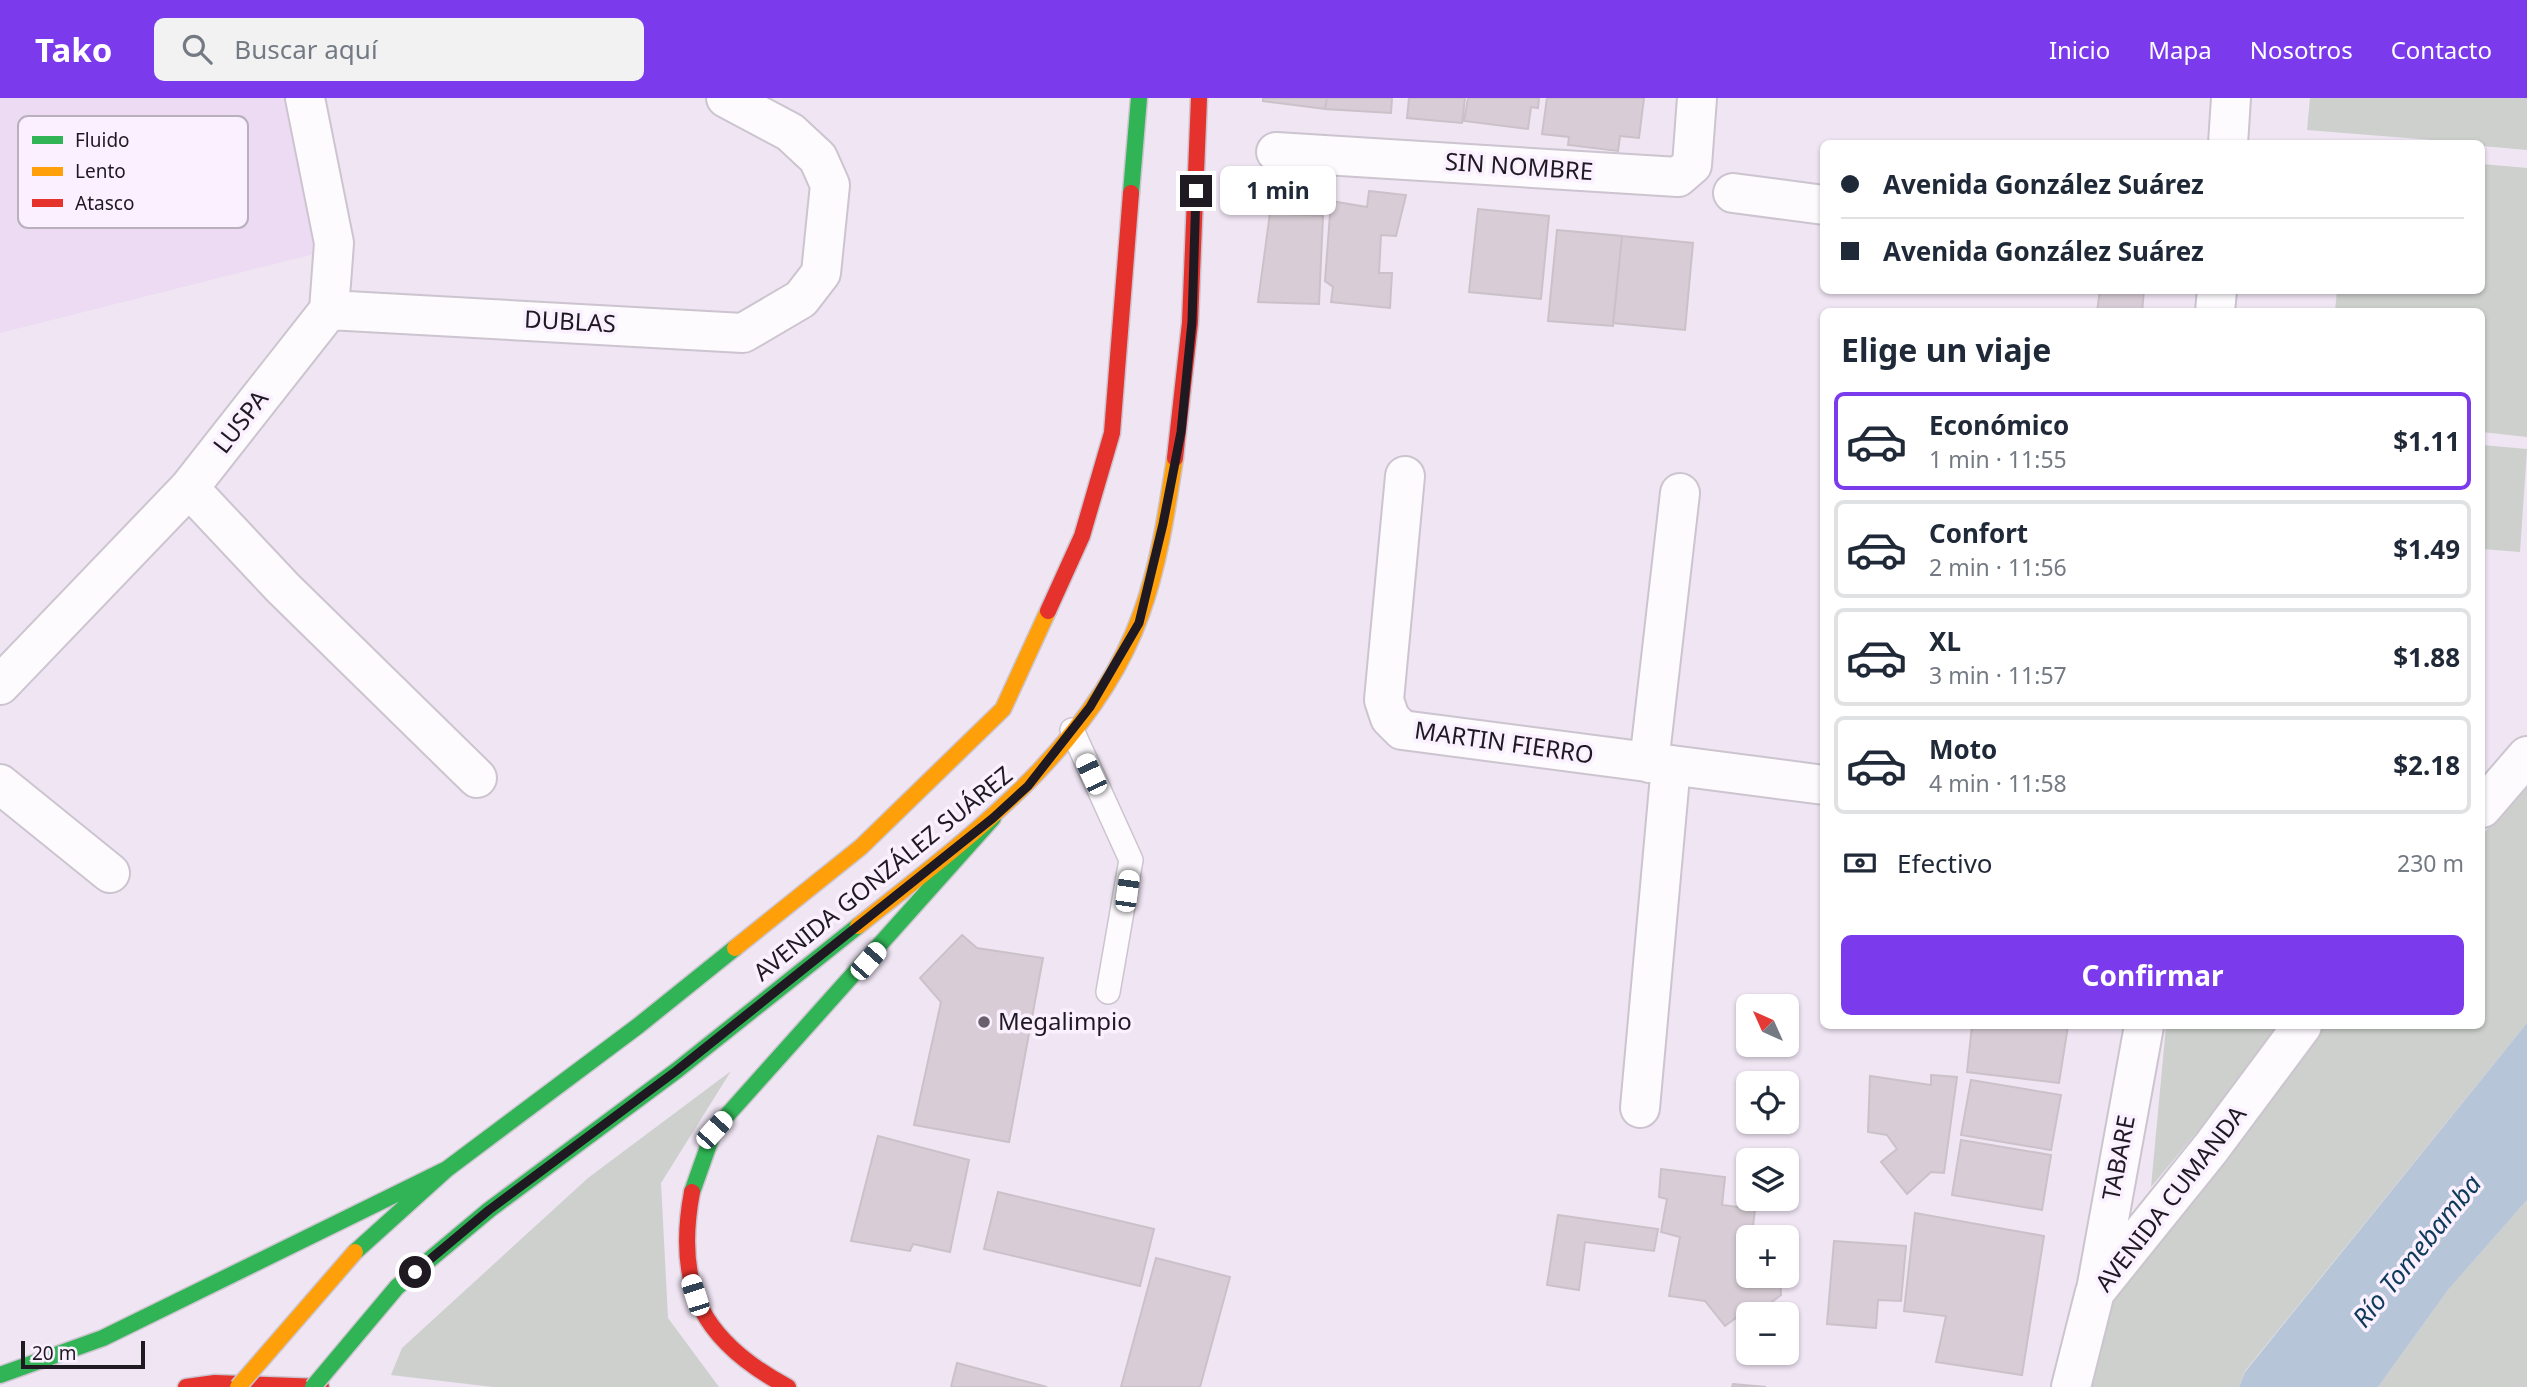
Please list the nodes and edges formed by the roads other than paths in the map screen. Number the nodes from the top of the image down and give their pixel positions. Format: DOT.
graph roads {
  1 [pos="306,98"];
  2 [pos="726,98"];
  3 [pos="1139,98"];
  4 [pos="1199,98"];
  5 [pos="1697,98"];
  6 [pos="2231,98"];
  7 [pos="2228,140"];
  8 [pos="1276,152"];
  9 [pos="1733,193"];
  10 [pos="1820,204"];
  11 [pos="329,310"];
  12 [pos="1405,476"];
  13 [pos="189,488"];
  14 [pos="1680,493"];
  15 [pos="0,685"];
  16 [pos="1072,730"];
  17 [pos="2527,756"];
  18 [pos="1660,764"];
  19 [pos="477,778"];
  20 [pos="1820,780"];
  21 [pos="0,784"];
  22 [pos="2485,805"];
  23 [pos="993,818"];
  24 [pos="110,873"];
  25 [pos="1108,992"];
  26 [pos="2143,1029"];
  27 [pos="2300,1029"];
  28 [pos="1640,1108"];
  29 [pos="447,1169"];
  30 [pos="2095,1292"];
  31 [pos="0,1375"];
  32 [pos="186,1387"];
  33 [pos="238,1387"];
  34 [pos="313,1387"];
  35 [pos="321,1387"];
  36 [pos="788,1387"];
  37 [pos="2071,1387"];
  1 -- 11 [label="street"];
  2 -- 11 [label="street, DUBLAS"];
  3 -- 29 [label="main road, AVENIDA GONZÁLEZ SUÁREZ"];
  4 -- 16 [label="main road, AVENIDA GONZÁLEZ SUÁREZ"];
  5 -- 8 [label="street, SIN NOMBRE"];
  6 -- 7 [label="street"];
  9 -- 10 [label="street"];
  11 -- 13 [label="street, LUSPA"];
  12 -- 18 [label="street, MARTIN FIERRO"];
  13 -- 15 [label="street, LUSPA"];
  13 -- 19 [label="street"];
  14 -- 18 [label="street"];
  16 -- 23 [label="main road, AVENIDA GONZÁLEZ SUÁREZ"];
  16 -- 25 [label="lane"];
  17 -- 22 [label="street"];
  18 -- 20 [label="street, MARTIN FIERRO"];
  18 -- 28 [label="street"];
  21 -- 24 [label="street"];
  23 -- 34 [label="main road, AVENIDA GONZÁLEZ SUÁREZ, bridge"];
  23 -- 36 [label="main road"];
  26 -- 30 [label="street, TABARE"];
  27 -- 30 [label="street, AVENIDA CUMANDA"];
  29 -- 31 [label="main road"];
  29 -- 33 [label="main road, AVENIDA GONZÁLEZ SUÁREZ, bridge"];
  30 -- 37 [label="street, AVENIDA CUMANDA"];
  32 -- 35 [label="main road"];
}
